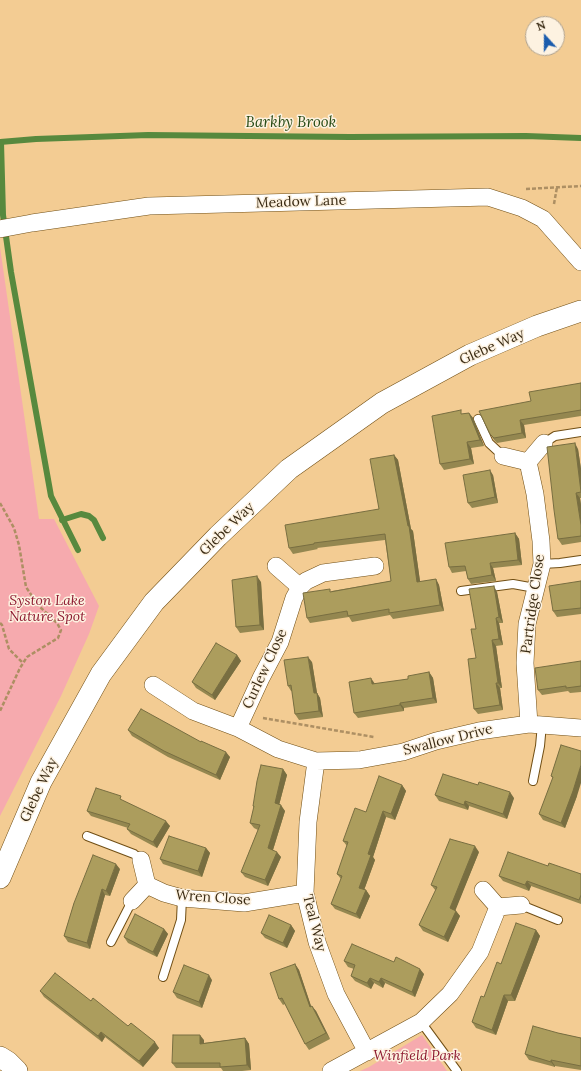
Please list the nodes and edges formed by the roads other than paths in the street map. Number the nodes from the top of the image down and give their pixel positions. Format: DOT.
graph roads {
  1 [pos="7,228"];
  2 [pos="581,262"];
  3 [pos="581,311"];
  4 [pos="478,419"];
  5 [pos="581,432"];
  6 [pos="544,443"];
  7 [pos="503,456"];
  8 [pos="528,462"];
  9 [pos="581,560"];
  10 [pos="542,564"];
  11 [pos="276,566"];
  12 [pos="375,566"];
  13 [pos="300,587"];
  14 [pos="535,588"];
  15 [pos="461,591"];
  16 [pos="153,685"];
  17 [pos="535,724"];
  18 [pos="238,728"];
  19 [pos="581,728"];
  20 [pos="316,761"];
  21 [pos="533,781"];
  22 [pos="87,836"];
  23 [pos="141,860"];
  24 [pos="0,878"];
  25 [pos="147,885"];
  26 [pos="483,890"];
  27 [pos="305,893"];
  28 [pos="182,898"];
  29 [pos="132,901"];
  30 [pos="522,905"];
  31 [pos="498,907"];
  32 [pos="558,920"];
  33 [pos="111,942"];
  34 [pos="163,977"];
  35 [pos="421,1022"];
  36 [pos="367,1052"];
  37 [pos="0,1057"];
  38 [pos="17,1071"];
  39 [pos="331,1071"];
  40 [pos="457,1071"];
  1 -- 2 [label="street, Meadow Lane"];
  3 -- 24 [label="street, Glebe Way"];
  4 -- 7 [label="lane"];
  5 -- 6 [label="lane"];
  6 -- 8 [label="street"];
  7 -- 8 [label="street"];
  8 -- 10 [label="street, Partridge Close"];
  9 -- 10 [label="lane"];
  10 -- 14 [label="street, Partridge Close"];
  11 -- 13 [label="street"];
  12 -- 13 [label="street"];
  13 -- 18 [label="street, Curlew Close"];
  14 -- 15 [label="lane"];
  14 -- 17 [label="street, Partridge Close"];
  16 -- 18 [label="street"];
  17 -- 19 [label="street, Swallow Drive"];
  17 -- 20 [label="street, Swallow Drive"];
  17 -- 21 [label="lane"];
  18 -- 20 [label="street"];
  20 -- 27 [label="street, Teal Way"];
  22 -- 23 [label="lane"];
  23 -- 25 [label="street"];
  25 -- 28 [label="street, Wren Close"];
  25 -- 29 [label="street"];
  26 -- 31 [label="street"];
  27 -- 28 [label="street, Wren Close"];
  27 -- 36 [label="street, Teal Way"];
  28 -- 34 [label="lane"];
  29 -- 33 [label="lane"];
  30 -- 31 [label="street"];
  30 -- 32 [label="lane"];
  31 -- 35 [label="street"];
  35 -- 36 [label="street"];
  35 -- 40 [label="lane"];
  36 -- 39 [label="street"];
  37 -- 38 [label="street"];
}
